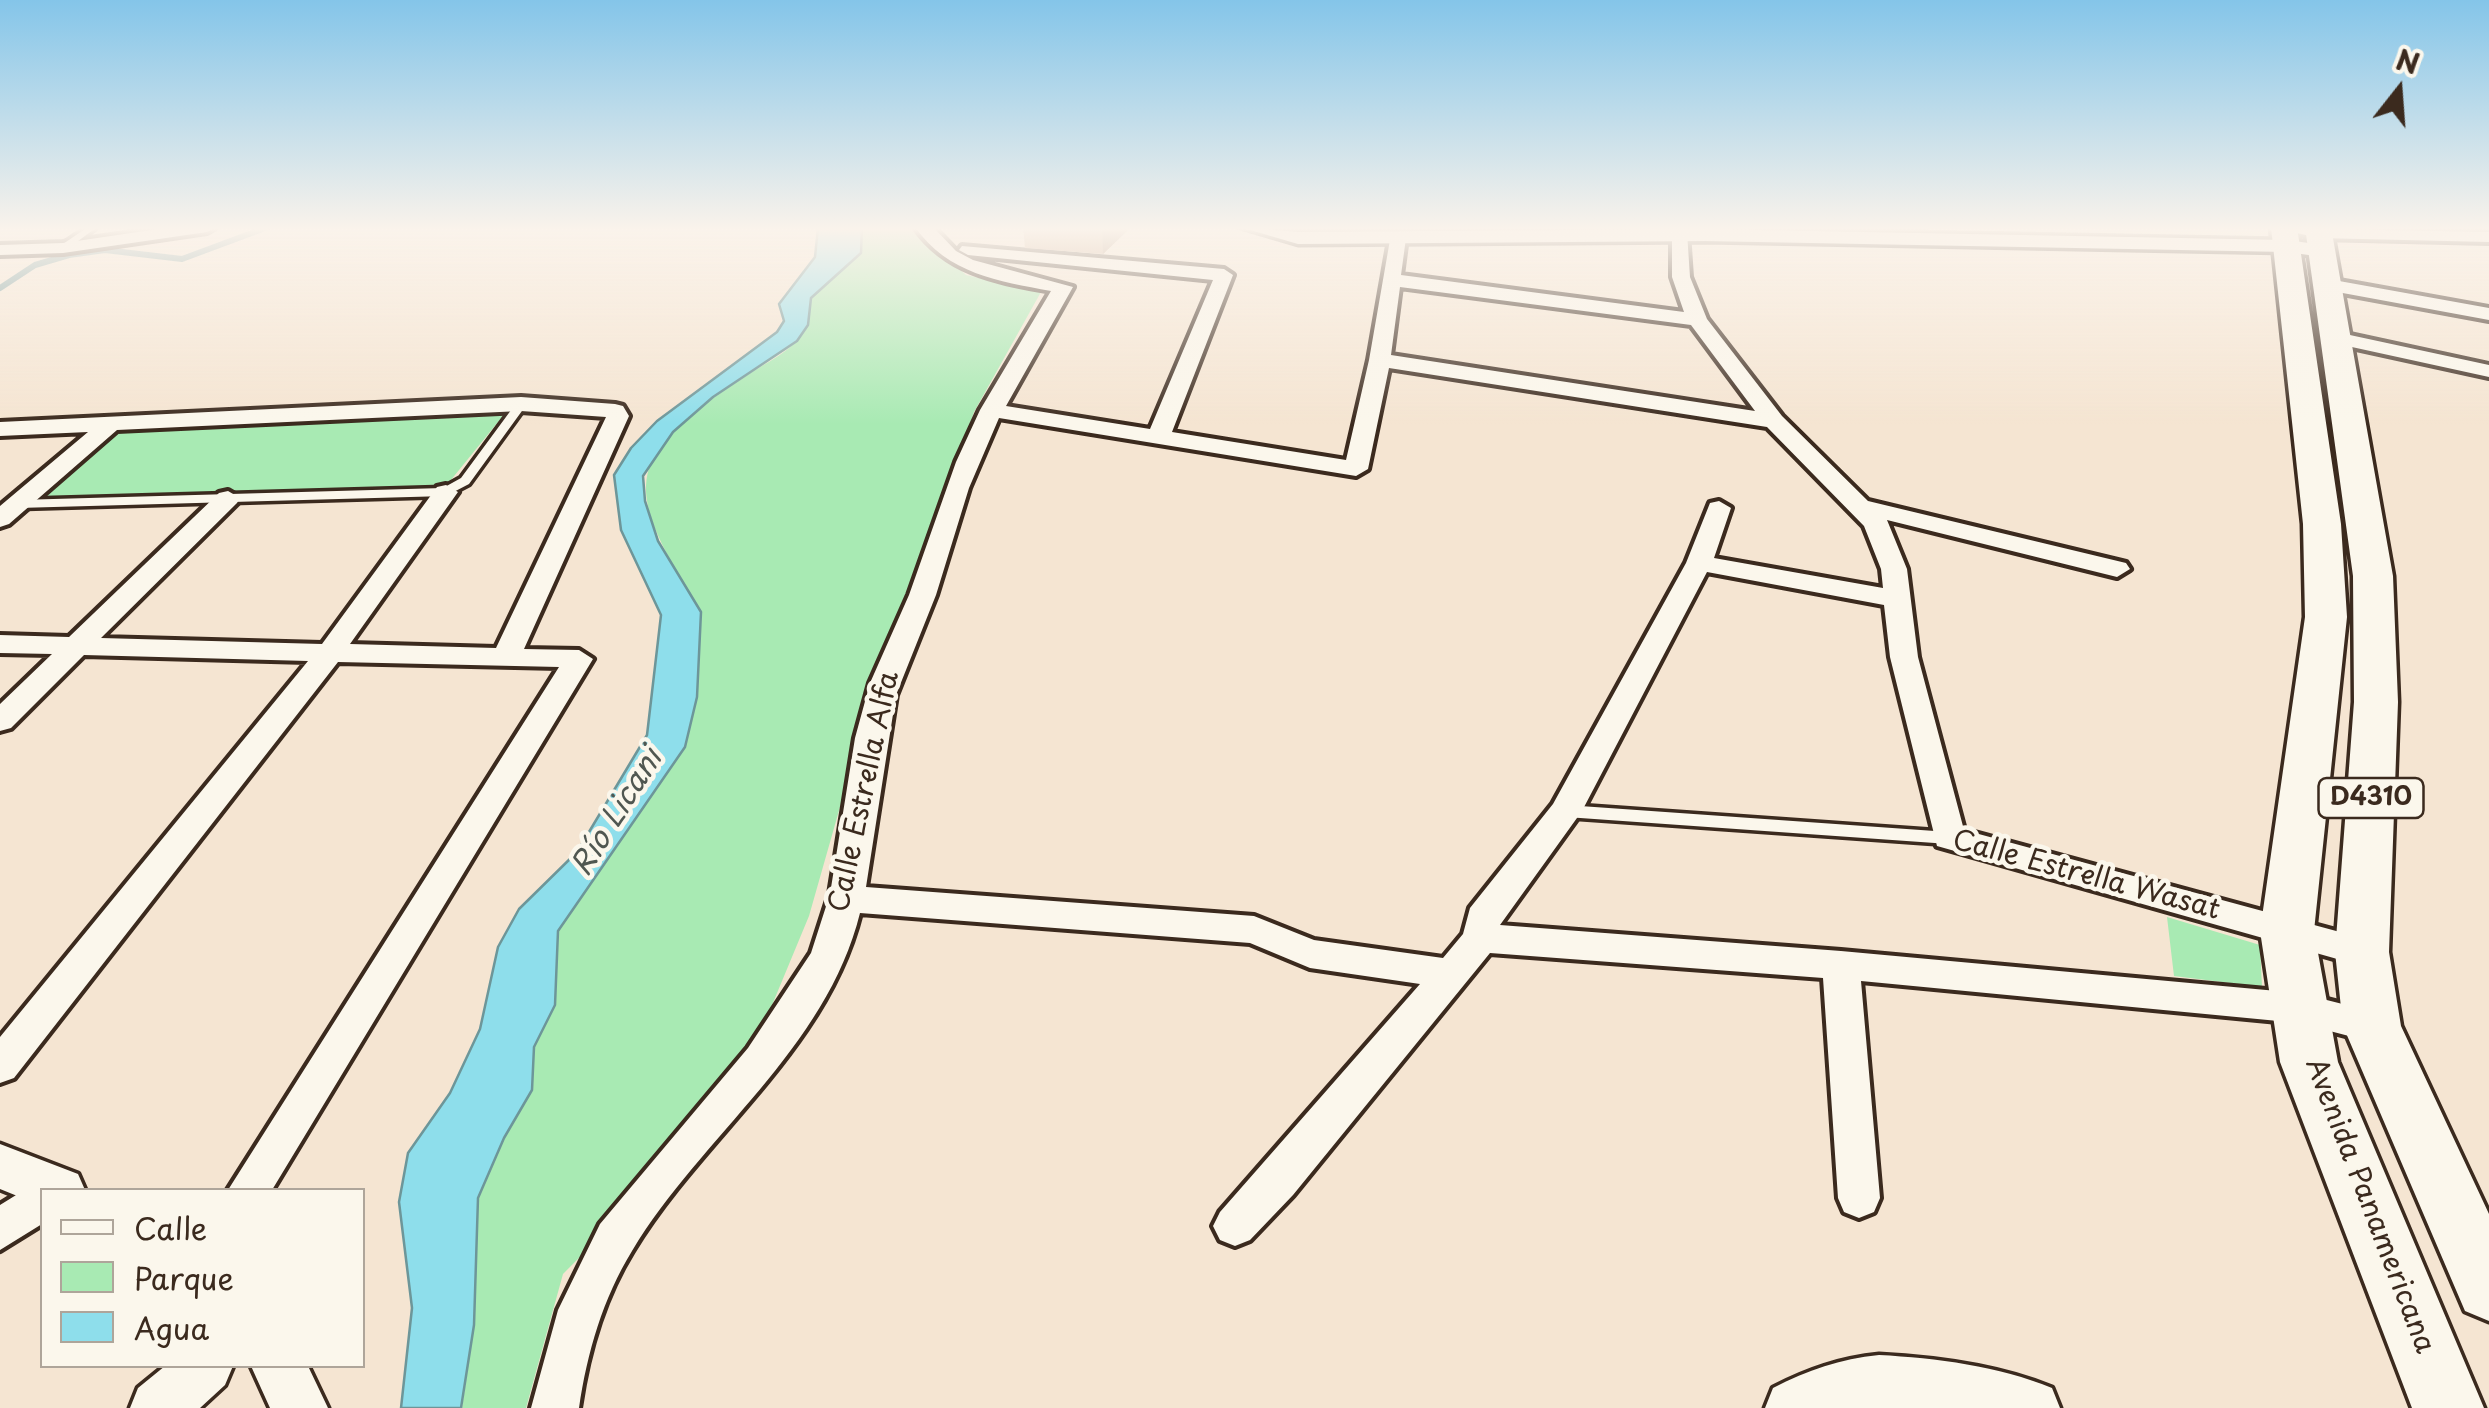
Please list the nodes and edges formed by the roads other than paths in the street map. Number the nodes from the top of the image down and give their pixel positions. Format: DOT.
graph roads {
  1 [pos="1061,293"];
  2 [pos="1216,293"];
  3 [pos="1390,293"];
  4 [pos="1489,293"];
  5 [pos="1687,293"];
  6 [pos="2309,293"];
  7 [pos="2322,293"];
  8 [pos="2434,293"];
  9 [pos="2489,314"];
  10 [pos="1697,320"];
  11 [pos="2336,338"];
  12 [pos="1380,360"];
  13 [pos="2489,370"];
  14 [pos="521,404"];
  15 [pos="992,410"];
  16 [pos="114,421"];
  17 [pos="1774,421"];
  18 [pos="0,430"];
  19 [pos="1159,436"];
  20 [pos="446,492"];
  21 [pos="228,498"];
  22 [pos="1859,506"];
  23 [pos="1719,508"];
  24 [pos="9,512"];
  25 [pos="1698,563"];
  26 [pos="2117,569"];
  27 [pos="1898,599"];
  28 [pos="0,644"];
  29 [pos="82,645"];
  30 [pos="330,652"];
  31 [pos="506,657"];
  32 [pos="0,721"];
  33 [pos="1566,811"];
  34 [pos="1949,838"];
  35 [pos="846,899"];
  36 [pos="2288,931"];
  37 [pos="1480,938"];
  38 [pos="2362,952"];
  39 [pos="1841,965"];
  40 [pos="1451,974"];
  41 [pos="2299,1008"];
  42 [pos="2372,1026"];
  43 [pos="0,1066"];
  44 [pos="0,1166"];
  45 [pos="45,1188"];
  46 [pos="250,1188"];
  47 [pos="1860,1198"];
  48 [pos="40,1201"];
  49 [pos="1235,1226"];
  50 [pos="0,1230"];
  51 [pos="2489,1288"];
  52 [pos="204,1368"];
  53 [pos="279,1368"];
  54 [pos="158,1408"];
  55 [pos="300,1408"];
  56 [pos="554,1408"];
  57 [pos="1793,1408"];
  58 [pos="2032,1408"];
  59 [pos="2448,1408"];
  1 -- 15 [label="street, Calle Estrella Alfa"];
  2 -- 19 [label="street"];
  3 -- 12 [label="street"];
  4 -- 10 [label="street"];
  5 -- 10 [label="street"];
  6 -- 36 [label="main road, Avenida Panamericana / D4310"];
  7 -- 11 [label="main road, D4310"];
  8 -- 9 [label="street"];
  10 -- 17 [label="street"];
  11 -- 13 [label="street"];
  11 -- 38 [label="main road, D4310"];
  12 -- 17 [label="street"];
  12 -- 19 [label="street"];
  14 -- 16 [label="street"];
  14 -- 20 [label="lane"];
  14 -- 31 [label="street"];
  15 -- 19 [label="street"];
  15 -- 35 [label="street, Calle Estrella Alfa"];
  16 -- 18 [label="street"];
  16 -- 24 [label="street"];
  17 -- 22 [label="street"];
  20 -- 21 [label="lane"];
  20 -- 30 [label="street"];
  21 -- 24 [label="lane"];
  21 -- 29 [label="street"];
  22 -- 26 [label="street"];
  22 -- 27 [label="street"];
  23 -- 25 [label="street"];
  25 -- 27 [label="street"];
  25 -- 33 [label="street"];
  27 -- 34 [label="street"];
  28 -- 29 [label="street"];
  29 -- 30 [label="street"];
  29 -- 32 [label="street"];
  30 -- 31 [label="street"];
  30 -- 43 [label="street"];
  31 -- 46 [label="street"];
  33 -- 34 [label="lane, Calle Estrella Wasat"];
  33 -- 37 [label="street"];
  34 -- 36 [label="street, Calle Estrella Wasat"];
  35 -- 40 [label="street"];
  35 -- 56 [label="street, Calle Estrella Alfa"];
  36 -- 38 [label="street, Calle Estrella Wasat"];
  36 -- 41 [label="main road, Avenida Panamericana / D4310"];
  37 -- 39 [label="street"];
  37 -- 40 [label="street"];
  38 -- 42 [label="main road, D4310"];
  39 -- 41 [label="street"];
  39 -- 47 [label="street"];
  40 -- 49 [label="street"];
  41 -- 42 [label="street"];
  41 -- 59 [label="main road, Avenida Panamericana / D4310"];
  42 -- 51 [label="main road, D4310"];
  44 -- 45 [label="street"];
  48 -- 50 [label="street"];
  52 -- 54 [label="street"];
  53 -- 55 [label="street"];
  57 -- 58 [label="street"];
}
